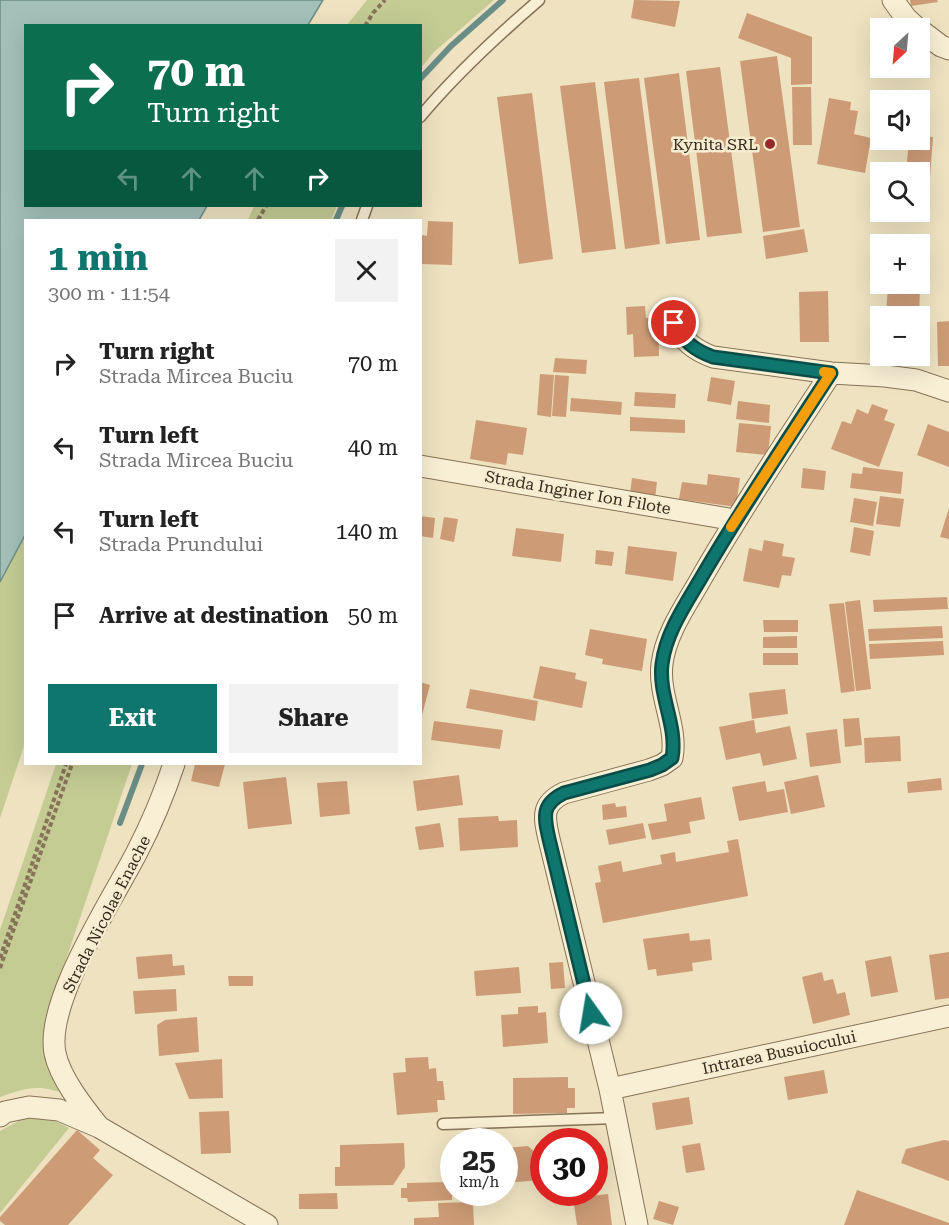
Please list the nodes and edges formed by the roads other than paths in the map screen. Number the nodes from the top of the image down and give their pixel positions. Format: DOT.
graph roads {
  1 [pos="539,0"];
  2 [pos="893,0"];
  3 [pos="906,18"];
  4 [pos="930,38"];
  5 [pos="949,49"];
  6 [pos="422,115"];
  7 [pos="674,323"];
  8 [pos="831,373"];
  9 [pos="949,391"];
  10 [pos="422,466"];
  11 [pos="735,520"];
  12 [pos="174,765"];
  13 [pos="949,1016"];
  14 [pos="610,1089"];
  15 [pos="0,1116"];
  16 [pos="616,1118"];
  17 [pos="443,1124"];
  18 [pos="99,1127"];
  19 [pos="267,1225"];
  20 [pos="637,1225"];
  1 -- 6 [label="lane"];
  2 -- 3 [label="street"];
  4 -- 5 [label="street"];
  7 -- 8 [label="street"];
  8 -- 9 [label="street"];
  8 -- 11 [label="street"];
  10 -- 11 [label="street, Strada Inginer Ion Filote"];
  11 -- 14 [label="street"];
  12 -- 18 [label="street, Strada Nicolae Enache"];
  13 -- 14 [label="street, Intrarea Busuiocului"];
  14 -- 16 [label="street"];
  15 -- 18 [label="street"];
  16 -- 17 [label="lane"];
  16 -- 20 [label="street"];
  18 -- 19 [label="street"];
}
